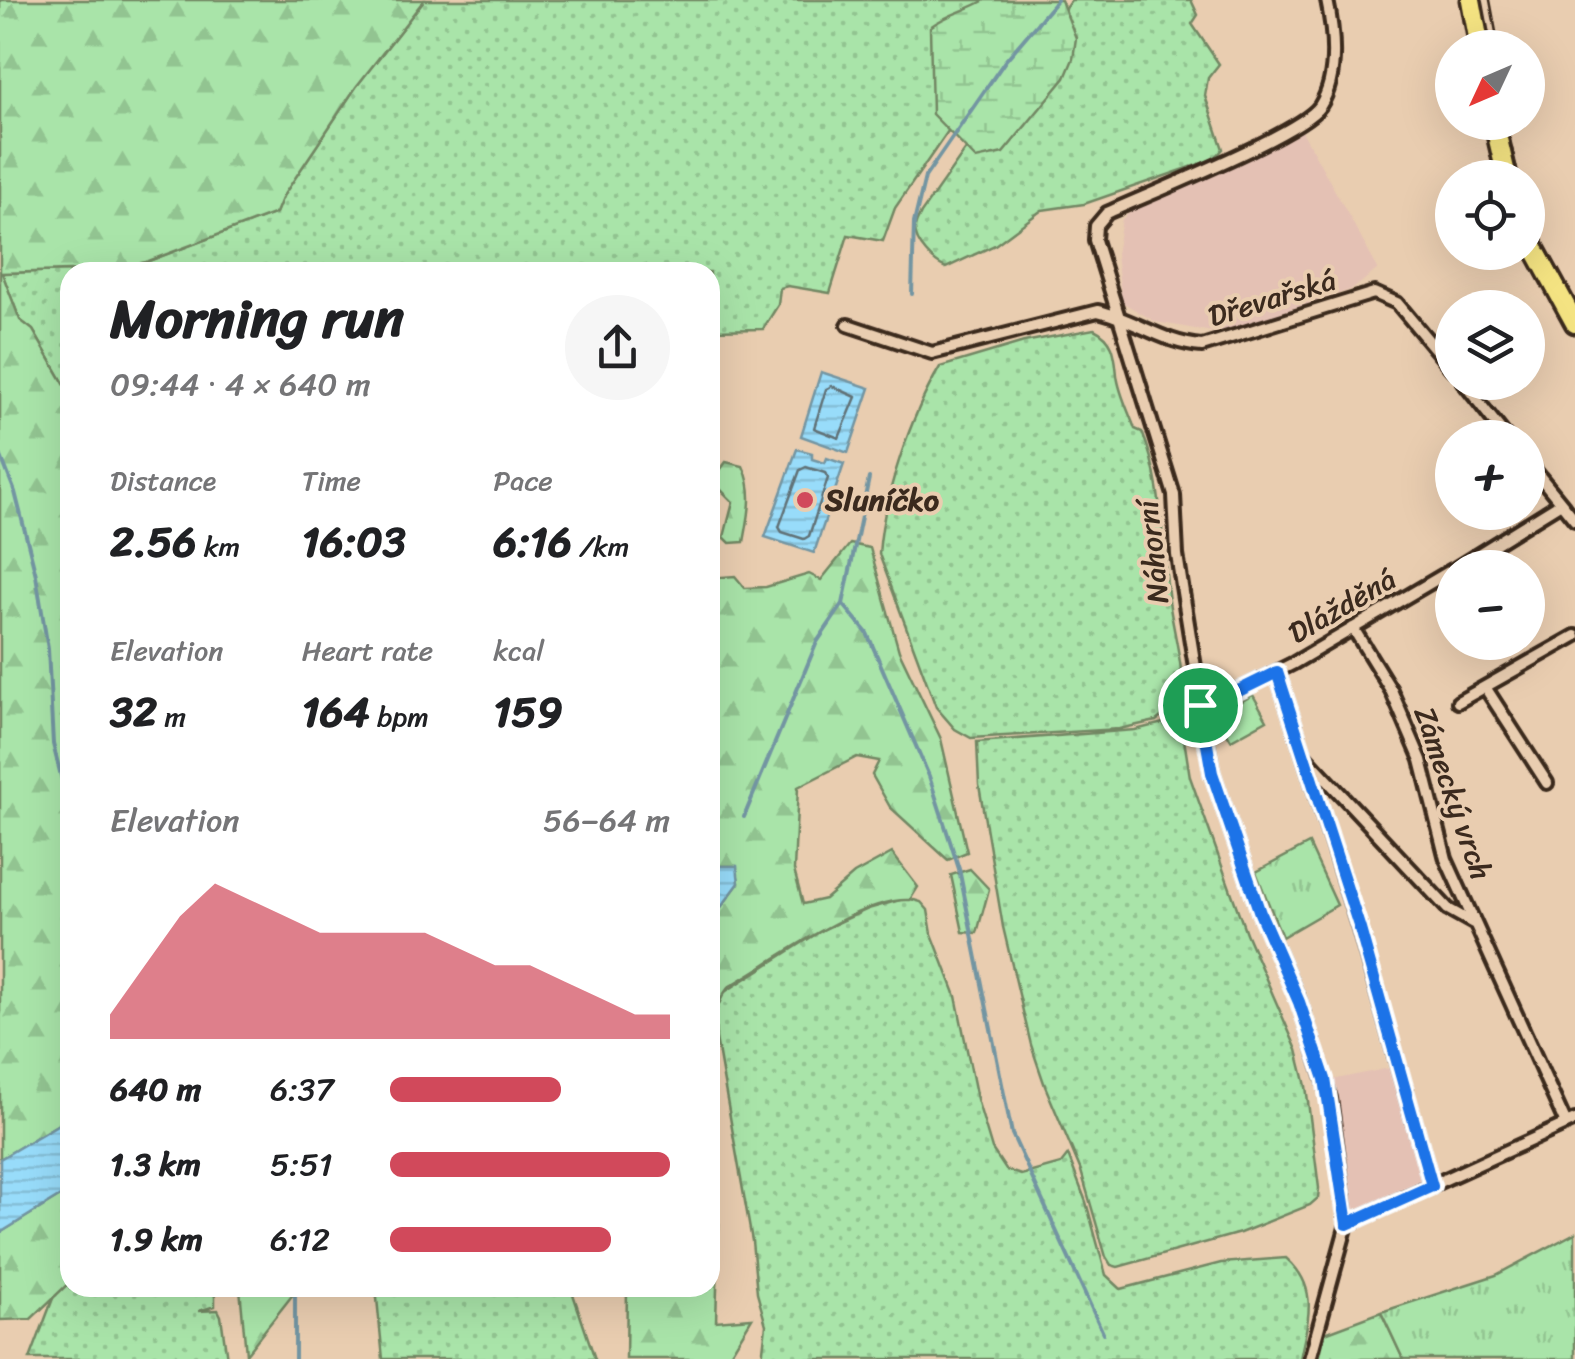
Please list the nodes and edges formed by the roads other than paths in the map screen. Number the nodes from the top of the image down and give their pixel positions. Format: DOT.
graph roads {
  1 [pos="1327,0"];
  2 [pos="1471,0"];
  3 [pos="1477,30"];
  4 [pos="1545,268"];
  5 [pos="1118,316"];
  6 [pos="1575,323"];
  7 [pos="848,325"];
  8 [pos="1435,349"];
  9 [pos="1477,400"];
  10 [pos="1494,420"];
  11 [pos="1545,484"];
  12 [pos="1560,503"];
  13 [pos="1575,520"];
  14 [pos="1485,550"];
  15 [pos="1435,580"];
  16 [pos="1353,628"];
  17 [pos="1575,636"];
  18 [pos="1277,672"];
  19 [pos="1485,687"];
  20 [pos="1458,702"];
  21 [pos="1200,705"];
  22 [pos="1301,752"];
  23 [pos="1547,784"];
  24 [pos="1473,923"];
  25 [pos="1570,1122"];
  26 [pos="1432,1186"];
  27 [pos="1347,1224"];
  28 [pos="1310,1359"];
  1 -- 5 [label="street, Náhorní"];
  2 -- 3 [label="main road"];
  4 -- 6 [label="main road"];
  5 -- 7 [label="street, Dřevařská"];
  5 -- 8 [label="street, Dřevařská"];
  5 -- 21 [label="street, Náhorní"];
  9 -- 10 [label="street"];
  11 -- 12 [label="street"];
  12 -- 13 [label="street"];
  12 -- 14 [label="street, Dlážděná"];
  15 -- 16 [label="street, Dlážděná"];
  16 -- 18 [label="street, Dlážděná"];
  16 -- 24 [label="street, Zámecký vrch"];
  17 -- 19 [label="street"];
  18 -- 21 [label="street, Dlážděná"];
  18 -- 22 [label="street"];
  19 -- 20 [label="street"];
  19 -- 23 [label="street"];
  21 -- 27 [label="street, Náhorní"];
  22 -- 24 [label="street, Zámecký vrch"];
  22 -- 26 [label="street"];
  24 -- 25 [label="street, Zámecký vrch"];
  25 -- 26 [label="street"];
  26 -- 27 [label="street"];
  27 -- 28 [label="street"];
}
